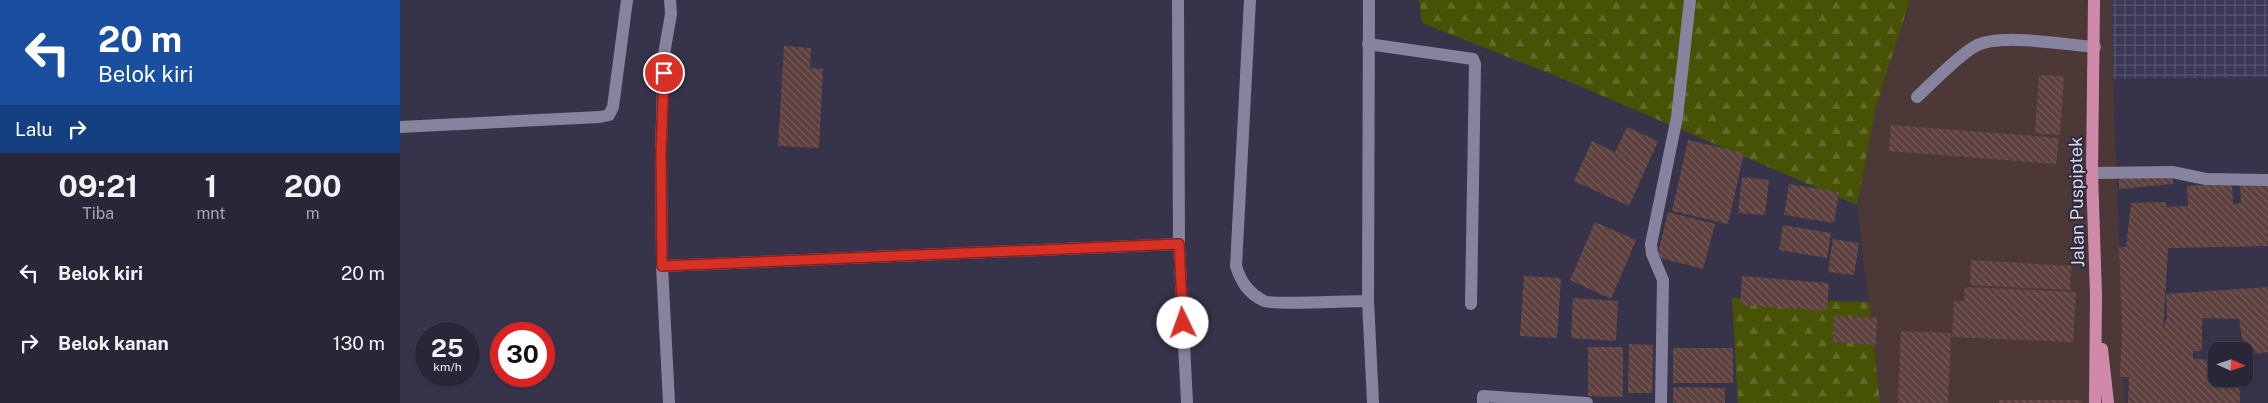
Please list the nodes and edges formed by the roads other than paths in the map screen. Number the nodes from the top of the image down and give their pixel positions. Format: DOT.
graph roads {
  1 [pos="626,0"];
  2 [pos="670,0"];
  3 [pos="1178,0"];
  4 [pos="1250,0"];
  5 [pos="1370,0"];
  6 [pos="1690,0"];
  7 [pos="2094,0"];
  8 [pos="1368,44"];
  9 [pos="2095,47"];
  10 [pos="1917,97"];
  11 [pos="400,126"];
  12 [pos="2092,173"];
  13 [pos="2268,180"];
  14 [pos="1179,244"];
  15 [pos="662,266"];
  16 [pos="2096,295"];
  17 [pos="1368,301"];
  18 [pos="1471,304"];
  19 [pos="669,403"];
  20 [pos="1187,403"];
  21 [pos="1373,403"];
  22 [pos="1483,403"];
  23 [pos="1587,403"];
  24 [pos="1661,403"];
  25 [pos="2095,403"];
  26 [pos="2108,403"];
  1 -- 11 [label="street"];
  2 -- 15 [label="street"];
  3 -- 14 [label="street"];
  4 -- 17 [label="street"];
  5 -- 8 [label="street"];
  6 -- 24 [label="street"];
  7 -- 9 [label="main road, Jalan Puspiptek"];
  8 -- 17 [label="street"];
  8 -- 18 [label="street"];
  9 -- 10 [label="street"];
  9 -- 12 [label="main road, Jalan Puspiptek"];
  12 -- 13 [label="street"];
  12 -- 16 [label="main road, Jalan Puspiptek"];
  14 -- 15 [label="street"];
  14 -- 20 [label="street"];
  15 -- 19 [label="street"];
  16 -- 25 [label="main road, Jalan Puspiptek"];
  16 -- 26 [label="main road"];
  17 -- 21 [label="street"];
  22 -- 23 [label="street"];
}
